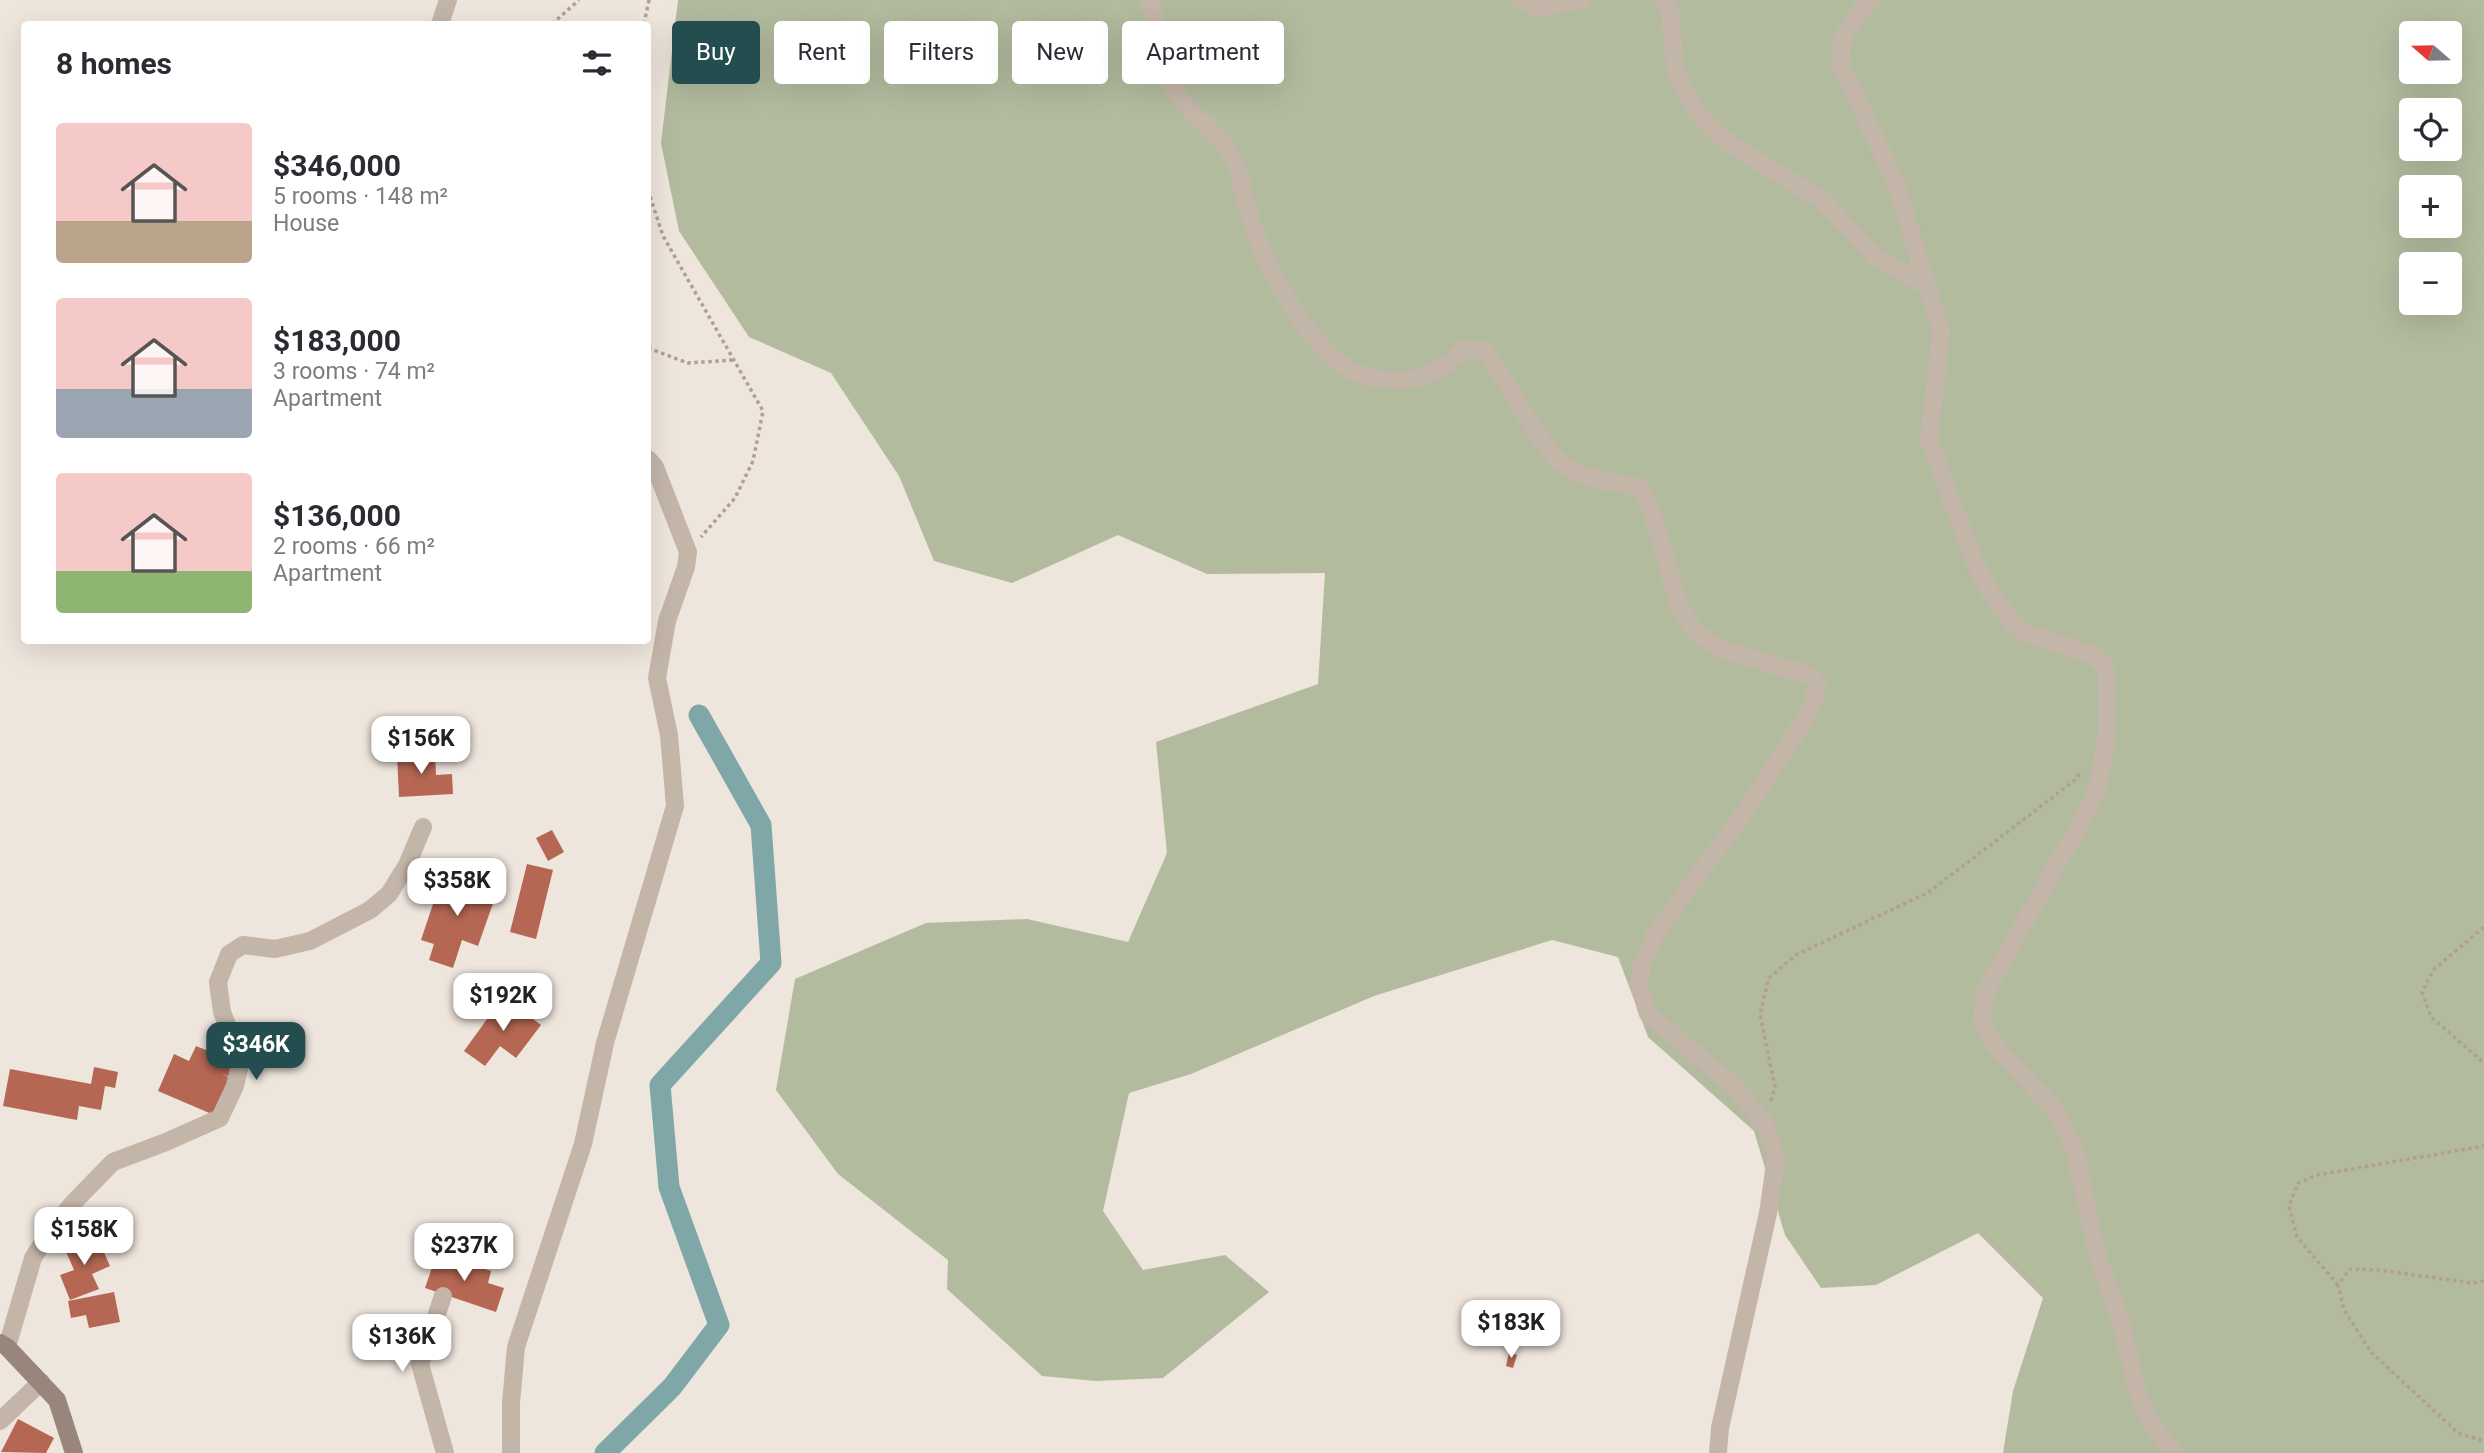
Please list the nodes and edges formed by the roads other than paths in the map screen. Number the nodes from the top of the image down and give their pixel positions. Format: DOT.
graph roads {
  1 [pos="448,0"];
  2 [pos="1150,0"];
  3 [pos="1520,0"];
  4 [pos="1582,0"];
  5 [pos="1664,0"];
  6 [pos="1872,0"];
  7 [pos="441,21"];
  8 [pos="1926,285"];
  9 [pos="651,462"];
  10 [pos="423,827"];
  11 [pos="443,1296"];
  12 [pos="4,1345"];
  13 [pos="41,1382"];
  14 [pos="0,1421"];
  15 [pos="74,1453"];
  16 [pos="445,1453"];
  17 [pos="511,1453"];
  18 [pos="1718,1453"];
  19 [pos="2175,1453"];
  1 -- 7 [label="street"];
  2 -- 18 [label="street"];
  3 -- 4 [label="street"];
  5 -- 8 [label="street"];
  6 -- 8 [label="street"];
  8 -- 19 [label="street"];
  9 -- 17 [label="street"];
  10 -- 12 [label="street"];
  11 -- 16 [label="street"];
  12 -- 13 [label="main road"];
  13 -- 14 [label="street"];
  13 -- 15 [label="main road"];
}
